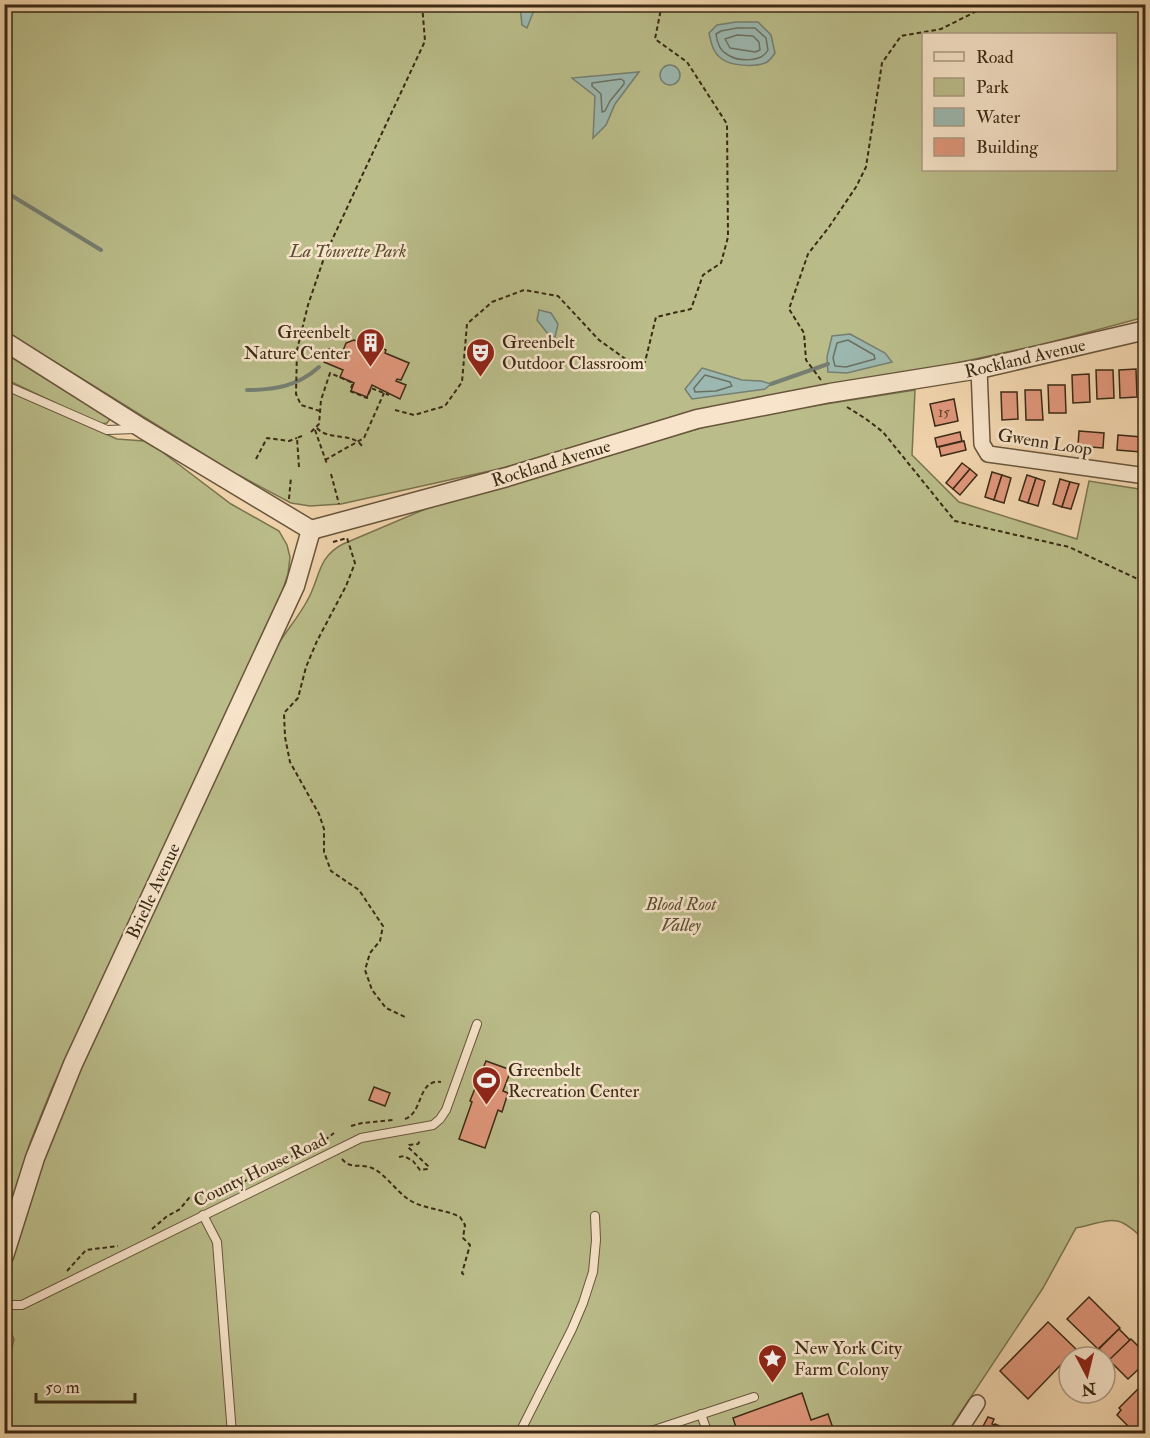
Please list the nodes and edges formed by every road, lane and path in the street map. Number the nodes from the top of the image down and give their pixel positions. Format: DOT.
graph roads {
  1 [pos="422,4"];
  2 [pos="662,4"];
  3 [pos="991,4"];
  4 [pos="1146,330"];
  5 [pos="4,340"];
  6 [pos="979,369"];
  7 [pos="816,373"];
  8 [pos="4,385"];
  9 [pos="384,393"];
  10 [pos="389,395"];
  11 [pos="847,407"];
  12 [pos="320,411"];
  13 [pos="395,411"];
  14 [pos="316,428"];
  15 [pos="143,429"];
  16 [pos="311,432"];
  17 [pos="304,435"];
  18 [pos="297,438"];
  19 [pos="359,442"];
  20 [pos="362,446"];
  21 [pos="256,459"];
  22 [pos="299,467"];
  23 [pos="331,474"];
  24 [pos="1146,476"];
  25 [pos="291,477"];
  26 [pos="289,502"];
  27 [pos="339,504"];
  28 [pos="311,530"];
  29 [pos="333,542"];
  30 [pos="1146,586"];
  31 [pos="405,1017"];
  32 [pos="477,1024"];
  33 [pos="441,1082"];
  34 [pos="401,1119"];
  35 [pos="397,1120"];
  36 [pos="351,1126"];
  37 [pos="334,1133"];
  38 [pos="421,1139"];
  39 [pos="399,1157"];
  40 [pos="341,1158"];
  41 [pos="264,1169"];
  42 [pos="252,1177"];
  43 [pos="203,1215"];
  44 [pos="595,1215"];
  45 [pos="147,1234"];
  46 [pos="120,1245"];
  47 [pos="4,1256"];
  48 [pos="62,1275"];
  49 [pos="466,1277"];
  50 [pos="4,1305"];
  51 [pos="754,1397"];
  52 [pos="977,1403"];
  53 [pos="701,1414"];
  54 [pos="232,1434"];
  55 [pos="519,1434"];
  56 [pos="642,1434"];
  57 [pos="708,1434"];
  58 [pos="957,1434"];
  1 -- 12 [label="path"];
  2 -- 13 [label="path"];
  3 -- 7 [label="path"];
  4 -- 6 [label="street, Rockland Avenue"];
  5 -- 15 [label="street"];
  6 -- 24 [label="street, Gwenn Loop"];
  6 -- 28 [label="street, Rockland Avenue"];
  8 -- 15 [label="lane"];
  9 -- 10 [label="path"];
  9 -- 12 [label="path"];
  9 -- 19 [label="path"];
  11 -- 30 [label="path"];
  12 -- 14 [label="path"];
  14 -- 16 [label="path"];
  14 -- 19 [label="path"];
  14 -- 19 [label="path"];
  15 -- 28 [label="street"];
  17 -- 18 [label="path"];
  18 -- 21 [label="path"];
  18 -- 22 [label="path"];
  19 -- 20 [label="path"];
  23 -- 27 [label="path"];
  25 -- 26 [label="path"];
  28 -- 47 [label="street, Brielle Avenue"];
  29 -- 31 [label="path"];
  32 -- 43 [label="lane, County House Road"];
  33 -- 34 [label="path"];
  35 -- 36 [label="path"];
  37 -- 41 [label="path"];
  38 -- 39 [label="path"];
  40 -- 49 [label="path"];
  42 -- 45 [label="path"];
  43 -- 50 [label="lane, County House Road"];
  43 -- 54 [label="lane"];
  44 -- 55 [label="lane"];
  46 -- 48 [label="path"];
  51 -- 53 [label="lane"];
  52 -- 58 [label="street"];
  53 -- 56 [label="lane"];
  53 -- 57 [label="lane"];
}
